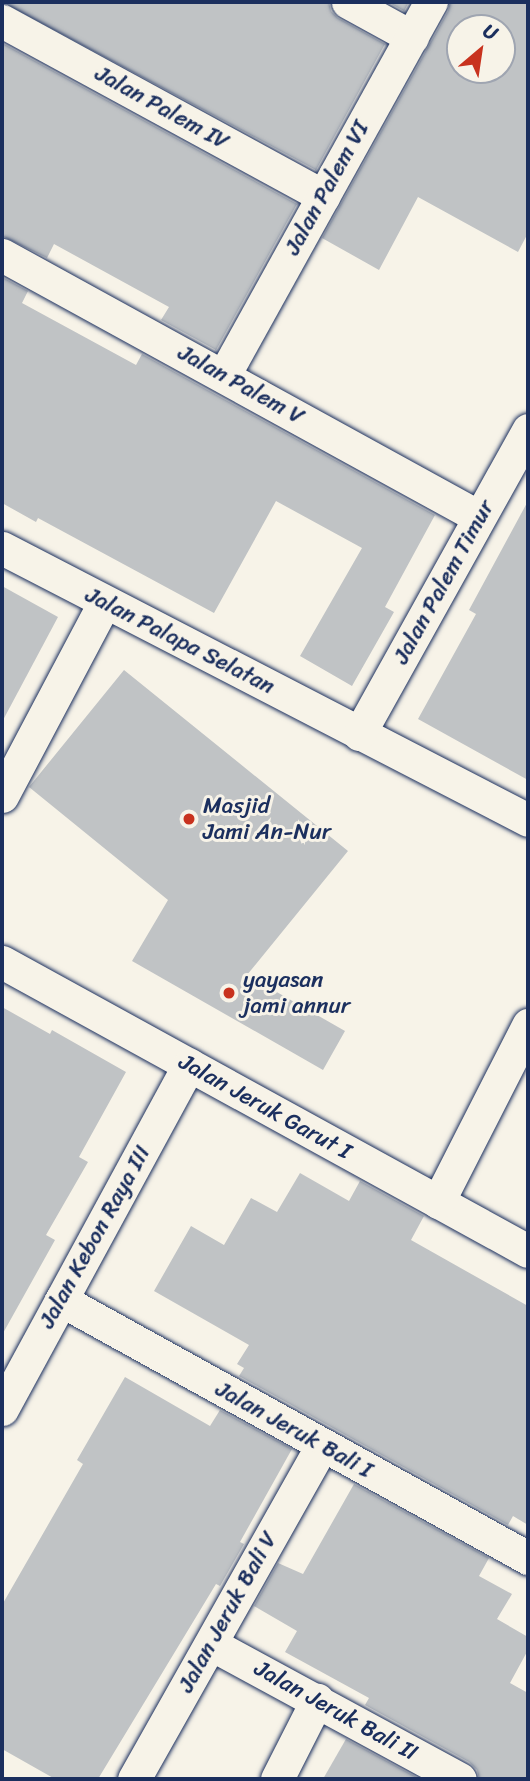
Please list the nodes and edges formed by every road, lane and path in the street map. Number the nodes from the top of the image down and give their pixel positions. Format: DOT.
graph roads {
  1 [pos="348,2"];
  2 [pos="431,2"];
  3 [pos="2,21"];
  4 [pos="412,37"];
  5 [pos="323,196"];
  6 [pos="2,256"];
  7 [pos="224,375"];
  8 [pos="528,430"];
  9 [pos="479,517"];
  10 [pos="2,548"];
  11 [pos="104,603"];
  12 [pos="359,734"];
  13 [pos="2,796"];
  14 [pos="528,820"];
  15 [pos="2,962"];
  16 [pos="528,1025"];
  17 [pos="189,1065"];
  18 [pos="438,1202"];
  19 [pos="528,1251"];
  20 [pos="61,1300"];
  21 [pos="2,1409"];
  22 [pos="322,1445"];
  23 [pos="528,1559"];
  24 [pos="211,1644"];
  25 [pos="317,1700"];
  26 [pos="134,1779"];
  27 [pos="277,1779"];
  28 [pos="460,1779"];
  1 -- 4 [label="street"];
  2 -- 4 [label="street, Jalan Palem VI"];
  3 -- 5 [label="street, Jalan Palem IV"];
  4 -- 5 [label="street, Jalan Palem VI"];
  5 -- 7 [label="street, Jalan Palem VI"];
  6 -- 7 [label="street, Jalan Palem V"];
  7 -- 9 [label="street, Jalan Palem V"];
  8 -- 9 [label="street, Jalan Palem Timur"];
  9 -- 12 [label="street, Jalan Palem Timur"];
  10 -- 11 [label="street, Jalan Palapa Selatan"];
  11 -- 12 [label="street, Jalan Palapa Selatan"];
  11 -- 13 [label="street"];
  12 -- 14 [label="street, Jalan Palapa Selatan"];
  15 -- 17 [label="street, Jalan Jeruk Garut I"];
  16 -- 18 [label="street"];
  17 -- 18 [label="street, Jalan Jeruk Garut I"];
  17 -- 20 [label="street, Jalan Kebon Raya III"];
  18 -- 19 [label="street, Jalan Jeruk Garut I"];
  20 -- 21 [label="street, Jalan Kebon Raya III"];
  20 -- 22 [label="street, Jalan Jeruk Bali I"];
  22 -- 23 [label="street, Jalan Jeruk Bali I"];
  22 -- 24 [label="street, Jalan Jeruk Bali V"];
  24 -- 25 [label="street, Jalan Jeruk Bali II"];
  24 -- 26 [label="street, Jalan Jeruk Bali V"];
  25 -- 27 [label="street"];
  25 -- 28 [label="street, Jalan Jeruk Bali II"];
}
